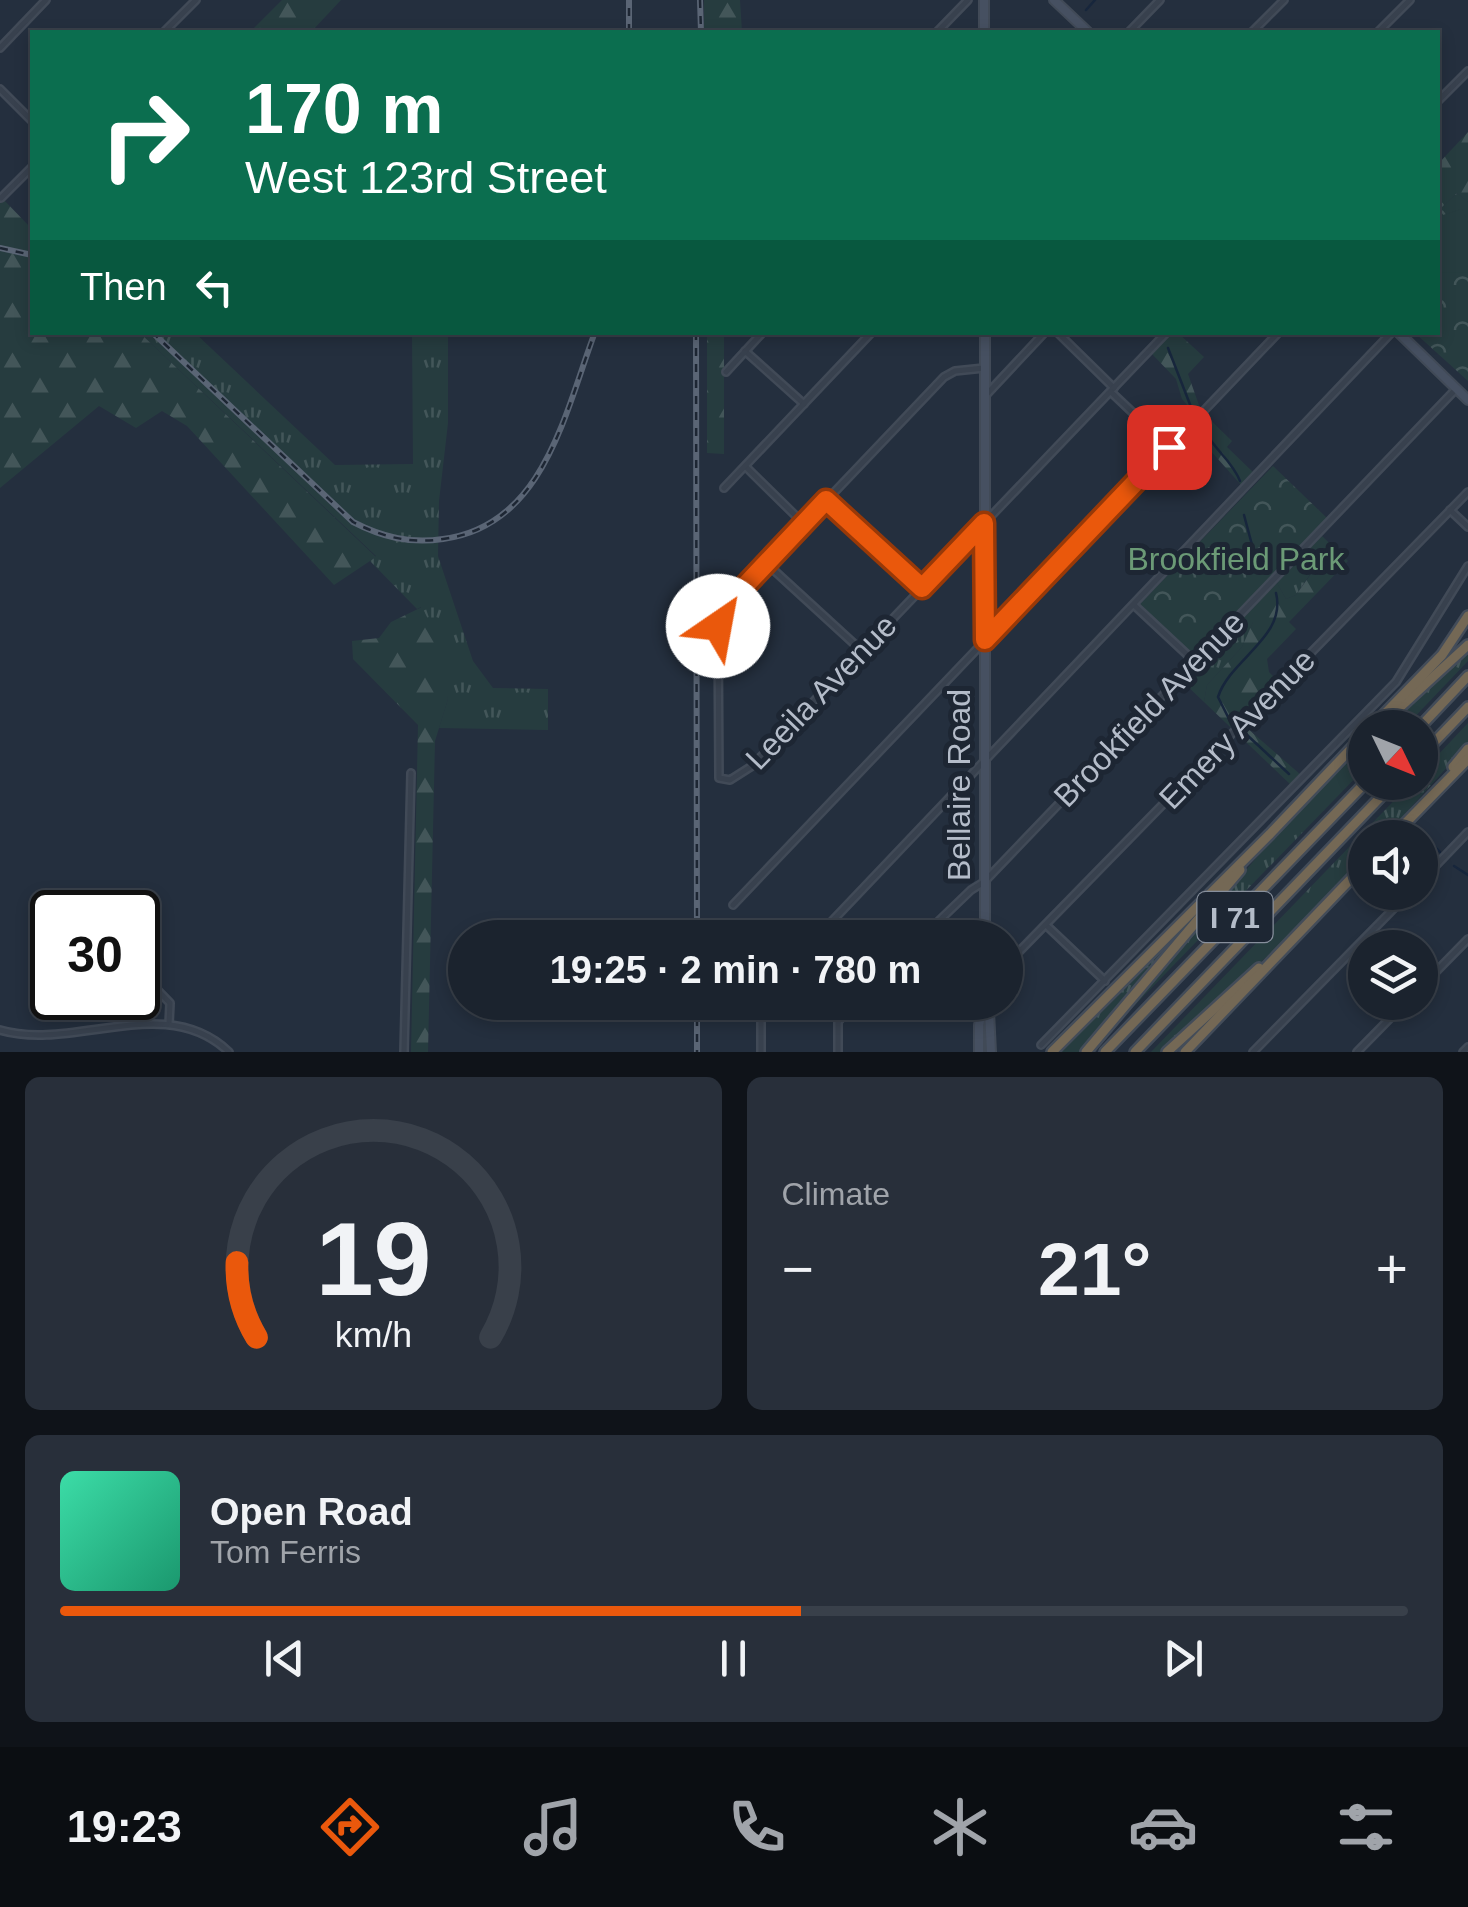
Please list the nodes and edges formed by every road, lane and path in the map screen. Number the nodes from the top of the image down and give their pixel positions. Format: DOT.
graph roads {
  1 [pos="46,0"];
  2 [pos="196,0"];
  3 [pos="968,0"];
  4 [pos="984,0"];
  5 [pos="1054,0"];
  6 [pos="1160,0"];
  7 [pos="1284,0"];
  8 [pos="1410,0"];
  9 [pos="166,30"];
  10 [pos="939,30"];
  11 [pos="984,30"];
  12 [pos="1086,30"];
  13 [pos="1130,30"];
  14 [pos="1254,30"];
  15 [pos="1380,30"];
  16 [pos="0,48"];
  17 [pos="1468,70"];
  18 [pos="0,88"];
  19 [pos="1440,99"];
  20 [pos="30,118"];
  21 [pos="30,168"];
  22 [pos="1,198"];
  23 [pos="760,335"];
  24 [pos="869,335"];
  25 [pos="985,335"];
  26 [pos="1043,335"];
  27 [pos="1060,335"];
  28 [pos="1164,335"];
  29 [pos="1276,335"];
  30 [pos="1392,335"];
  31 [pos="1398,335"];
  32 [pos="745,351"];
  33 [pos="984,368"];
  34 [pos="726,372"];
  35 [pos="1456,388"];
  36 [pos="1113,390"];
  37 [pos="984,398"];
  38 [pos="1468,400"];
  39 [pos="804,404"];
  40 [pos="1169,447"];
  41 [pos="745,466"];
  42 [pos="724,488"];
  43 [pos="1468,492"];
  44 [pos="826,500"];
  45 [pos="1450,510"];
  46 [pos="984,523"];
  47 [pos="804,524"];
  48 [pos="1468,527"];
  49 [pos="766,562"];
  50 [pos="1468,566"];
  51 [pos="922,588"];
  52 [pos="1134,605"];
  53 [pos="1468,616"];
  54 [pos="985,640"];
  55 [pos="1468,645"];
  56 [pos="862,651"];
  57 [pos="1194,661"];
  58 [pos="1468,676"];
  59 [pos="1468,707"];
  60 [pos="1391,710"];
  61 [pos="1395,710"];
  62 [pos="1436,710"];
  63 [pos="1438,738"];
  64 [pos="1468,749"];
  65 [pos="1348,754"];
  66 [pos="984,760"];
  67 [pos="1468,760"];
  68 [pos="411,773"];
  69 [pos="1438,788"];
  70 [pos="1438,789"];
  71 [pos="1349,800"];
  72 [pos="1378,800"];
  73 [pos="1427,800"];
  74 [pos="1408,820"];
  75 [pos="1468,832"];
  76 [pos="1270,834"];
  77 [pos="1438,863"];
  78 [pos="984,882"];
  79 [pos="1348,882"];
  80 [pos="733,905"];
  81 [pos="1392,910"];
  82 [pos="833,920"];
  83 [pos="939,920"];
  84 [pos="985,920"];
  85 [pos="1046,925"];
  86 [pos="1295,937"];
  87 [pos="1468,939"];
  88 [pos="1023,948"];
  89 [pos="1438,970"];
  90 [pos="1105,981"];
  91 [pos="160,993"];
  92 [pos="761,1020"];
  93 [pos="839,1020"];
  94 [pos="980,1020"];
  95 [pos="989,1020"];
  96 [pos="1388,1020"];
  97 [pos="169,1024"];
  98 [pos="0,1030"];
  99 [pos="1041,1044"];
  100 [pos="229,1052"];
  101 [pos="404,1052"];
  102 [pos="762,1052"];
  103 [pos="838,1052"];
  104 [pos="979,1052"];
  105 [pos="991,1052"];
  106 [pos="1052,1052"];
  107 [pos="1086,1052"];
  108 [pos="1105,1052"];
  109 [pos="1135,1052"];
  110 [pos="1167,1052"];
  111 [pos="1185,1052"];
  112 [pos="1253,1052"];
  113 [pos="1357,1052"];
  1 -- 16 [label="street"];
  2 -- 9 [label="street"];
  3 -- 10 [label="street"];
  4 -- 11 [label="street"];
  5 -- 12 [label="street"];
  6 -- 13 [label="street"];
  7 -- 14 [label="street"];
  8 -- 15 [label="street"];
  17 -- 19 [label="street"];
  18 -- 20 [label="street"];
  21 -- 22 [label="street"];
  23 -- 32 [label="street"];
  24 -- 39 [label="street"];
  25 -- 33 [label="street, Bellaire Road"];
  26 -- 37 [label="street"];
  27 -- 36 [label="street"];
  28 -- 36 [label="street, Leeila Avenue"];
  29 -- 40 [label="street"];
  30 -- 52 [label="street"];
  31 -- 35 [label="street"];
  32 -- 34 [label="street"];
  32 -- 39 [label="street"];
  33 -- 37 [label="street, Bellaire Road"];
  33 -- 44 [label="street"];
  35 -- 38 [label="street"];
  35 -- 57 [label="street, Brookfield Avenue"];
  36 -- 40 [label="street"];
  36 -- 46 [label="street, Leeila Avenue"];
  37 -- 46 [label="street, Bellaire Road"];
  39 -- 41 [label="street"];
  40 -- 54 [label="street"];
  41 -- 42 [label="street"];
  41 -- 47 [label="street"];
  43 -- 45 [label="street, Emery Avenue"];
  44 -- 47 [label="street"];
  44 -- 51 [label="street"];
  45 -- 48 [label="street"];
  45 -- 85 [label="street, Emery Avenue"];
  46 -- 51 [label="street, Leeila Avenue"];
  46 -- 54 [label="street, Bellaire Road"];
  47 -- 49 [label="street"];
  49 -- 56 [label="street"];
  49 -- 56 [label="street, Leeila Avenue"];
  50 -- 90 [label="street"];
  51 -- 56 [label="street, Leeila Avenue"];
  52 -- 57 [label="street"];
  52 -- 66 [label="street"];
  53 -- 60 [label="highway"];
  54 -- 66 [label="street, Bellaire Road"];
  54 -- 80 [label="street"];
  55 -- 61 [label="highway"];
  57 -- 78 [label="street, Brookfield Avenue"];
  58 -- 62 [label="highway"];
  59 -- 63 [label="highway"];
  64 -- 69 [label="highway"];
  65 -- 76 [label="highway"];
  66 -- 78 [label="street, Bellaire Road"];
  66 -- 82 [label="street"];
  67 -- 70 [label="highway"];
  68 -- 101 [label="street"];
  71 -- 108 [label="highway, I 71"];
  72 -- 109 [label="highway, I 71"];
  73 -- 74 [label="highway"];
  75 -- 77 [label="street"];
  76 -- 106 [label="highway"];
  76 -- 107 [label="highway"];
  78 -- 83 [label="street, Brookfield Avenue"];
  78 -- 84 [label="street, Bellaire Road"];
  79 -- 86 [label="highway"];
  81 -- 112 [label="street"];
  85 -- 88 [label="street, Emery Avenue"];
  85 -- 90 [label="street"];
  86 -- 110 [label="highway"];
  86 -- 111 [label="highway"];
  87 -- 89 [label="street"];
  90 -- 99 [label="street"];
  91 -- 97 [label="street"];
  92 -- 102 [label="street"];
  93 -- 103 [label="street"];
  94 -- 104 [label="street"];
  95 -- 105 [label="street"];
  96 -- 113 [label="street"];
  97 -- 98 [label="street"];
  97 -- 100 [label="street"];
}
